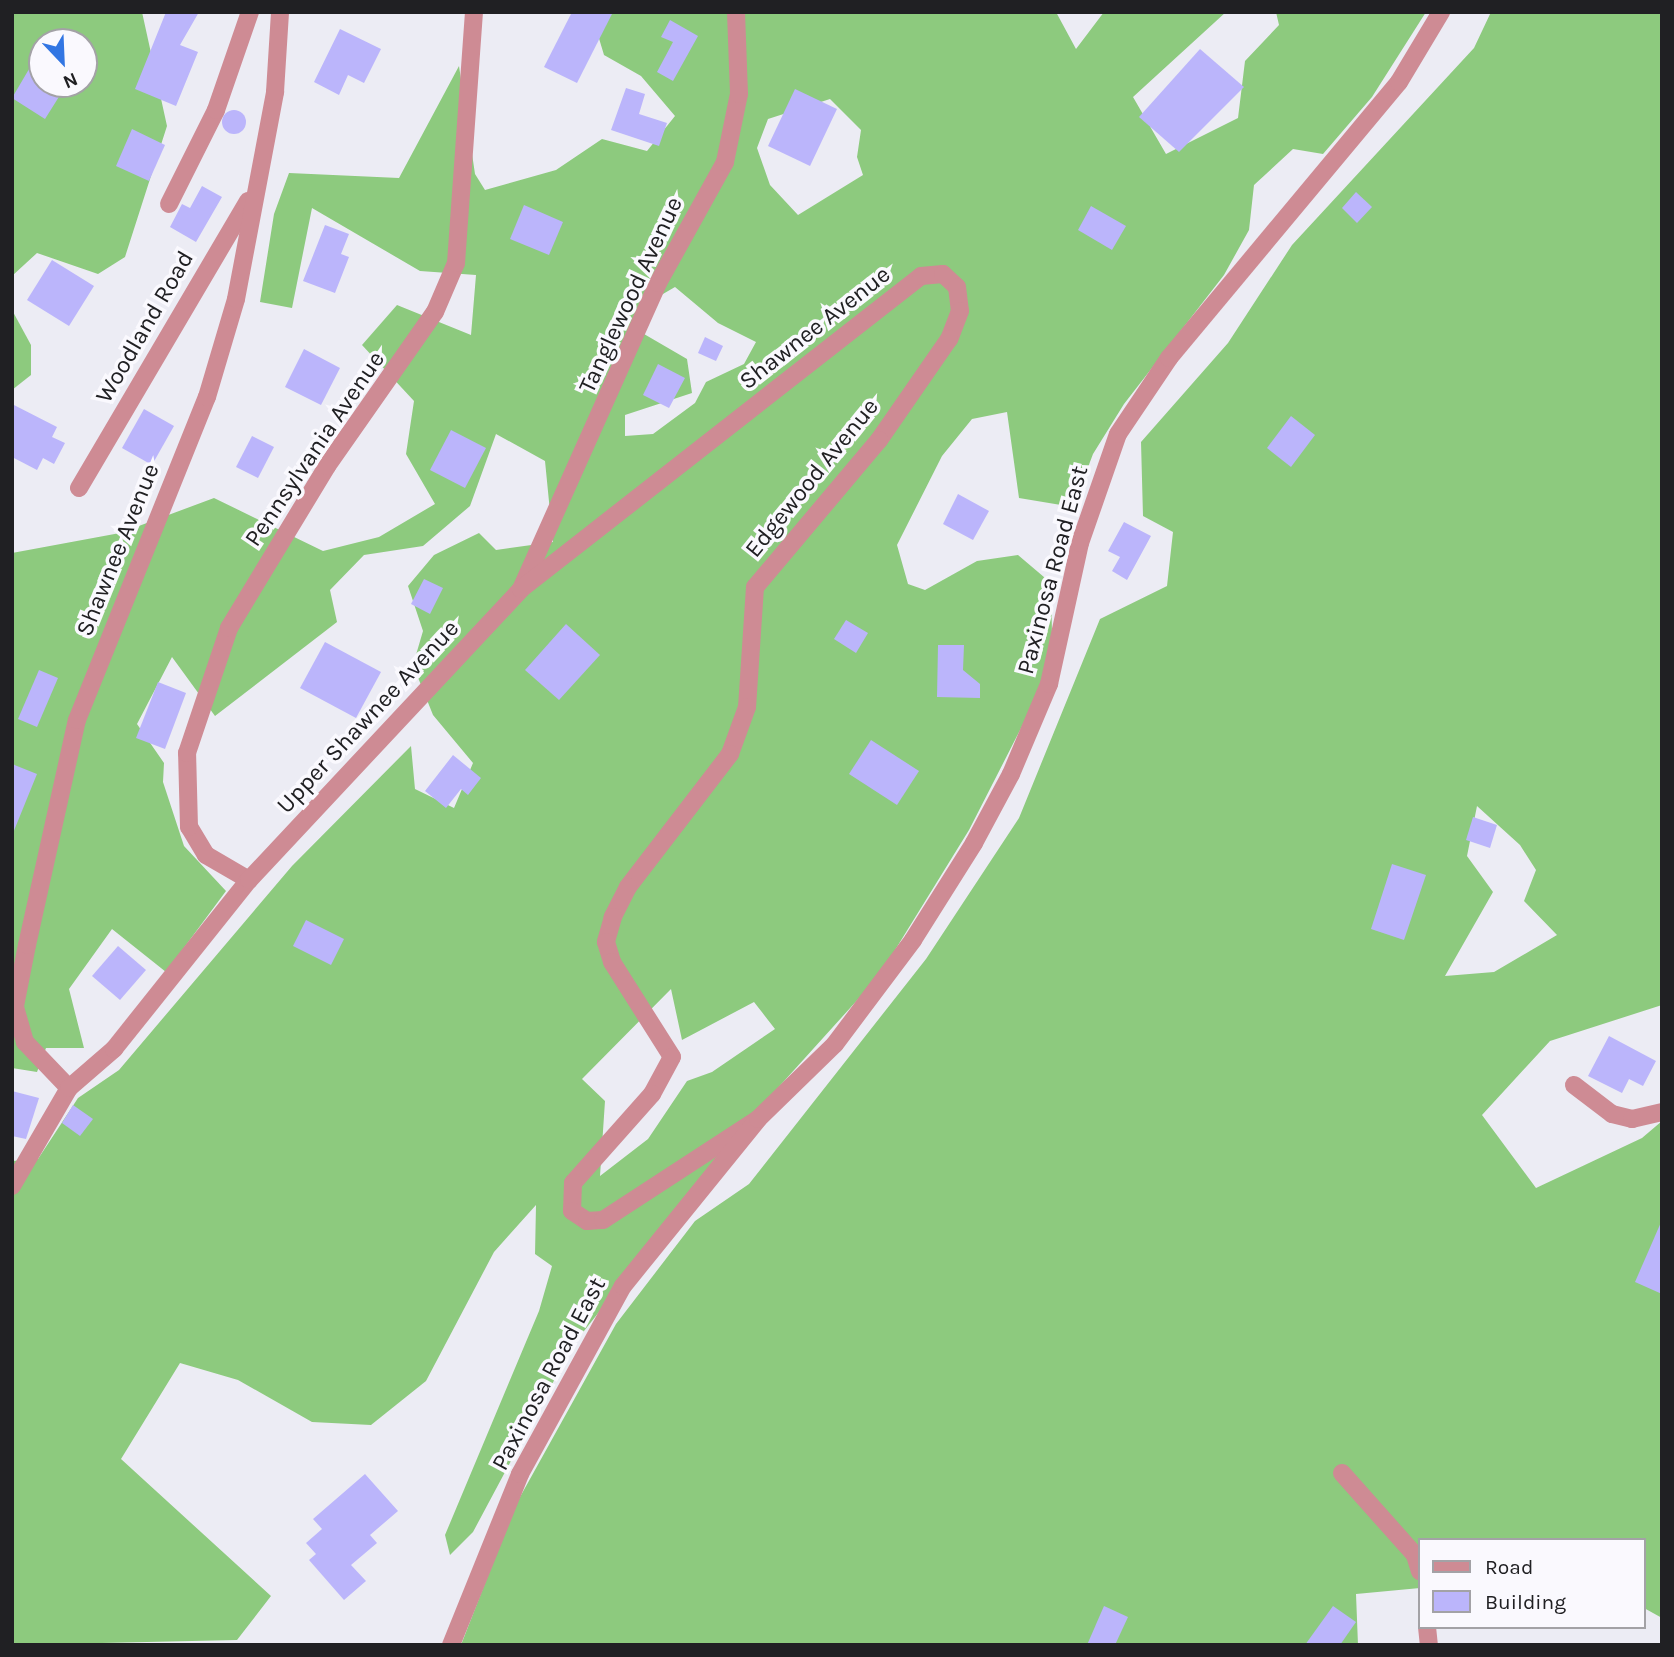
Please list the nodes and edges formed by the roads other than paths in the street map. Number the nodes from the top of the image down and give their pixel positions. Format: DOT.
graph roads {
  1 [pos="250,12"];
  2 [pos="280,12"];
  3 [pos="474,12"];
  4 [pos="736,12"];
  5 [pos="1441,12"];
  6 [pos="253,192"];
  7 [pos="169,204"];
  8 [pos="921,276"];
  9 [pos="739,418"];
  10 [pos="79,488"];
  11 [pos="521,589"];
  12 [pos="249,880"];
  13 [pos="660,1034"];
  14 [pos="1574,1085"];
  15 [pos="69,1088"];
  16 [pos="1662,1112"];
  17 [pos="758,1119"];
  18 [pos="12,1186"];
  19 [pos="1342,1473"];
  20 [pos="1418,1565"];
  21 [pos="451,1645"];
  1 -- 7 [label="street"];
  2 -- 6 [label="street, Shawnee Avenue"];
  3 -- 12 [label="street, Pennsylvania Avenue"];
  4 -- 11 [label="street, Tanglewood Avenue"];
  5 -- 17 [label="street, Paxinosa Road East"];
  6 -- 10 [label="street, Woodland Road"];
  6 -- 15 [label="street, Shawnee Avenue"];
  8 -- 9 [label="street, Shawnee Avenue"];
  8 -- 13 [label="street, Edgewood Avenue"];
  9 -- 11 [label="street, Upper Shawnee Avenue"];
  11 -- 12 [label="street, Upper Shawnee Avenue"];
  12 -- 15 [label="street, Upper Shawnee Avenue"];
  13 -- 17 [label="street, Paxinosa Road East"];
  14 -- 16 [label="street"];
  15 -- 18 [label="street, Upper Shawnee Avenue"];
  17 -- 21 [label="street, Paxinosa Road East"];
  19 -- 20 [label="street"];
}
